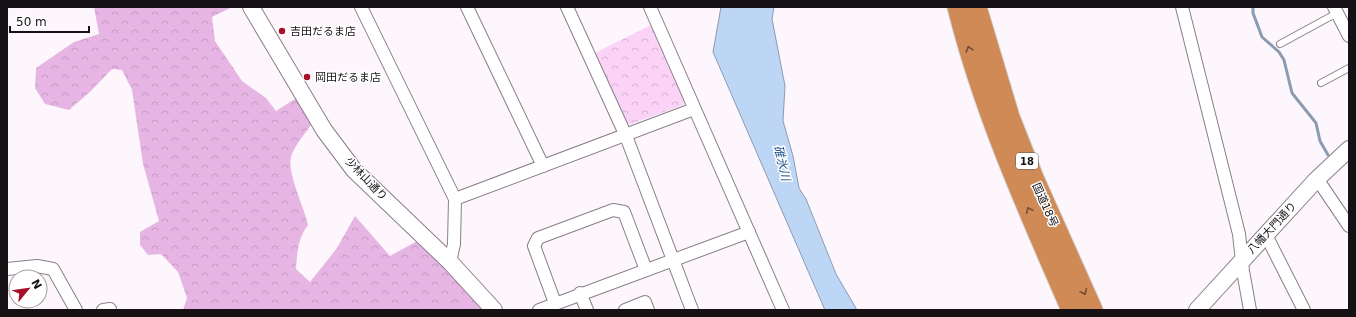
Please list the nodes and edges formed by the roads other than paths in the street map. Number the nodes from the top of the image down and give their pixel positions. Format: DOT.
graph roads {
  1 [pos="252,7"];
  2 [pos="467,7"];
  3 [pos="567,7"];
  4 [pos="650,7"];
  5 [pos="958,7"];
  6 [pos="976,7"];
  7 [pos="1182,7"];
  8 [pos="363,8"];
  9 [pos="1336,10"];
  10 [pos="1349,36"];
  11 [pos="1280,44"];
  12 [pos="1349,68"];
  13 [pos="1321,83"];
  14 [pos="694,110"];
  15 [pos="1001,119"];
  16 [pos="626,136"];
  17 [pos="1349,149"];
  18 [pos="1005,150"];
  19 [pos="543,166"];
  20 [pos="1316,180"];
  21 [pos="455,199"];
  22 [pos="1349,226"];
  23 [pos="749,232"];
  24 [pos="1266,235"];
  25 [pos="672,259"];
  26 [pos="1242,260"];
  27 [pos="450,262"];
  28 [pos="7,269"];
  29 [pos="646,270"];
  30 [pos="1065,278"];
  31 [pos="580,293"];
  32 [pos="554,303"];
  33 [pos="1071,307"];
  34 [pos="76,310"];
  35 [pos="494,310"];
  36 [pos="539,310"];
  37 [pos="587,310"];
  38 [pos="625,310"];
  39 [pos="648,310"];
  40 [pos="692,310"];
  41 [pos="783,310"];
  42 [pos="1092,310"];
  43 [pos="1198,310"];
  44 [pos="1250,310"];
  45 [pos="1304,310"];
  1 -- 27 [label="street, 少林山通り"];
  2 -- 19 [label="street"];
  3 -- 16 [label="street"];
  4 -- 14 [label="street"];
  18 -- 5 [label="highway, 国道18号 / 18, one-way"];
  6 -- 42 [label="highway, 国道18号 / 18, one-way"];
  7 -- 26 [label="street"];
  8 -- 21 [label="street"];
  9 -- 10 [label="street"];
  9 -- 11 [label="lane"];
  12 -- 13 [label="lane"];
  14 -- 16 [label="street"];
  14 -- 23 [label="street"];
  15 -- 18 [label="lane"];
  16 -- 19 [label="street"];
  16 -- 25 [label="street"];
  17 -- 20 [label="street, 八幡大門通り"];
  33 -- 18 [label="highway, 国道18号 / 18, one-way"];
  19 -- 21 [label="street"];
  20 -- 22 [label="street"];
  20 -- 24 [label="street, 八幡大門通り"];
  21 -- 27 [label="street"];
  23 -- 25 [label="street"];
  23 -- 41 [label="street"];
  24 -- 26 [label="street, 八幡大門通り"];
  24 -- 45 [label="street"];
  25 -- 29 [label="street"];
  25 -- 40 [label="street"];
  26 -- 43 [label="street, 八幡大門通り"];
  26 -- 44 [label="street"];
  27 -- 35 [label="street, 少林山通り"];
  28 -- 34 [label="street"];
  29 -- 31 [label="street"];
  29 -- 32 [label="street"];
  30 -- 33 [label="lane"];
  31 -- 32 [label="street"];
  31 -- 37 [label="street"];
  32 -- 36 [label="street"];
  38 -- 39 [label="street"];
}
